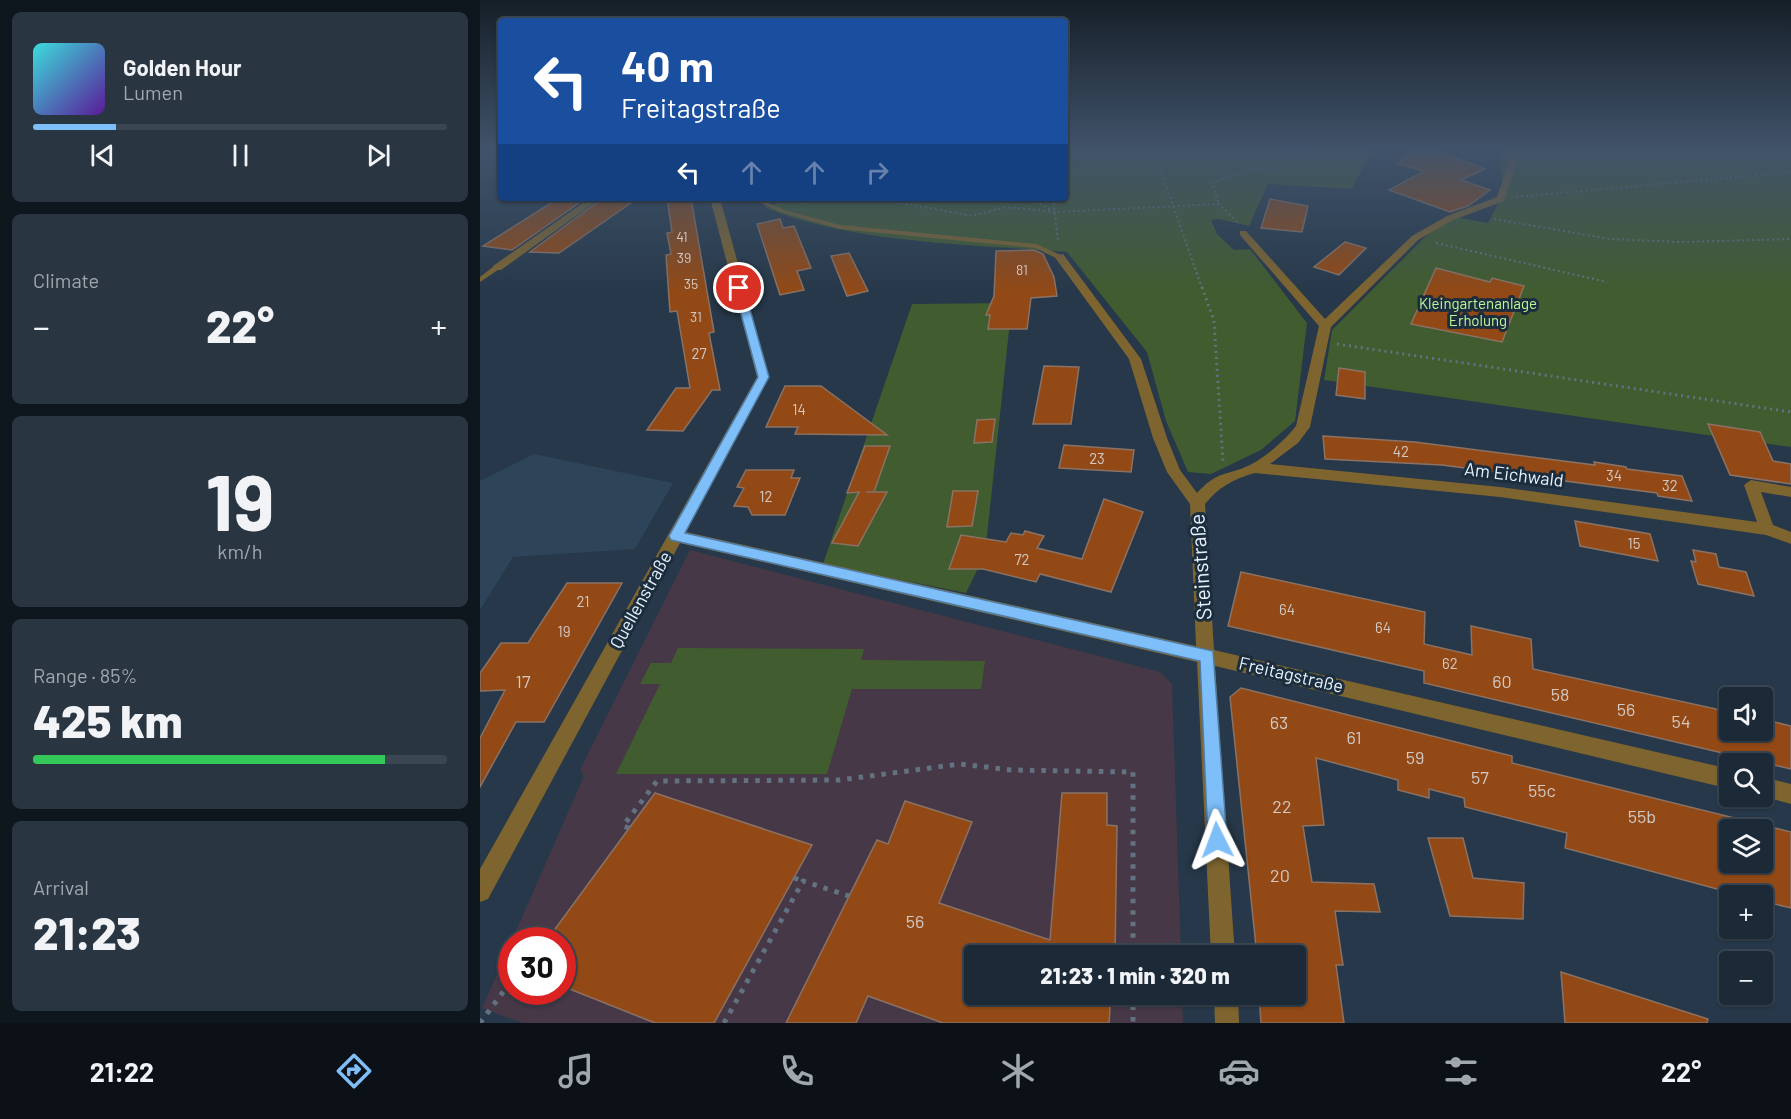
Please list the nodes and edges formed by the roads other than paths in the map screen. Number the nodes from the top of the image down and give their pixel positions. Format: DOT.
graph roads {
  1 [pos="1502,197"];
  2 [pos="593,201"];
  3 [pos="716,201"];
  4 [pos="760,201"];
  5 [pos="1243,233"];
  6 [pos="1059,256"];
  7 [pos="497,268"];
  8 [pos="480,280"];
  9 [pos="1325,326"];
  10 [pos="1255,468"];
  11 [pos="1791,492"];
  12 [pos="1197,503"];
  13 [pos="1767,529"];
  14 [pos="676,536"];
  15 [pos="1791,538"];
  16 [pos="1208,656"];
  17 [pos="1719,777"];
  18 [pos="1773,790"];
  19 [pos="1791,794"];
  20 [pos="480,891"];
  21 [pos="1222,945"];
  22 [pos="1226,1005"];
  23 [pos="1227,1023"];
  1 -- 9 [label="street"];
  2 -- 7 [label="street"];
  3 -- 14 [label="street, Quellenstraße"];
  4 -- 6 [label="lane"];
  5 -- 9 [label="street"];
  6 -- 12 [label="street, Steinstraße"];
  7 -- 8 [label="lane"];
  9 -- 10 [label="street, Steinstraße"];
  10 -- 12 [label="street, Steinstraße"];
  10 -- 13 [label="street, Am Eichwald"];
  11 -- 13 [label="street"];
  12 -- 16 [label="street, Steinstraße"];
  13 -- 15 [label="street, Am Eichwald"];
  14 -- 16 [label="street, Freitagstraße"];
  14 -- 20 [label="street, Quellenstraße"];
  16 -- 17 [label="street, Freitagstraße"];
  16 -- 21 [label="street, Steinstraße"];
  18 -- 19 [label="street"];
  22 -- 23 [label="street"];
}
